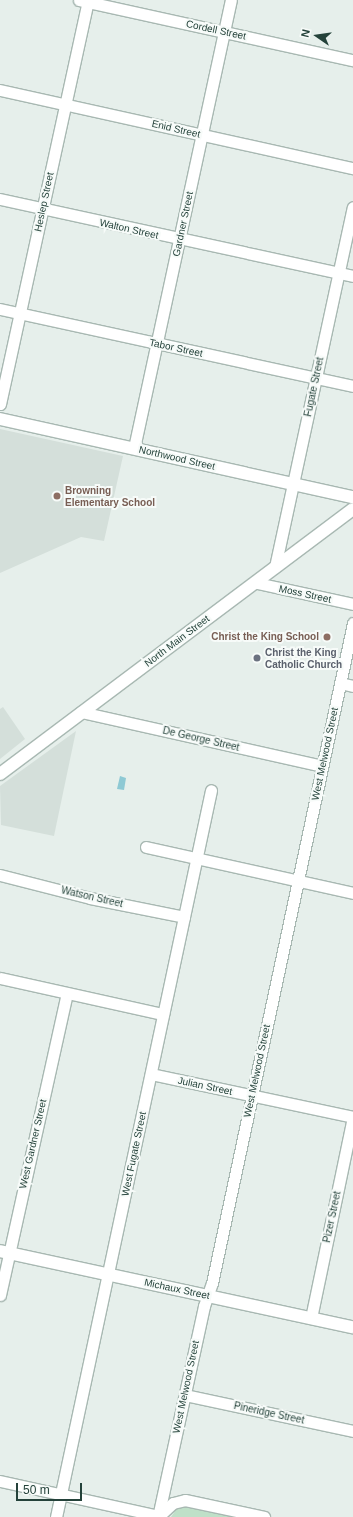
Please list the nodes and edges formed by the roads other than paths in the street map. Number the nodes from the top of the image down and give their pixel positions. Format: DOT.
graph roads {
  1 [pos="231,0"];
  2 [pos="85,1"];
  3 [pos="224,32"];
  4 [pos="353,60"];
  5 [pos="0,90"];
  6 [pos="65,104"];
  7 [pos="202,135"];
  8 [pos="353,168"];
  9 [pos="0,199"];
  10 [pos="353,207"];
  11 [pos="43,208"];
  12 [pos="179,240"];
  13 [pos="339,274"];
  14 [pos="353,276"];
  15 [pos="0,308"];
  16 [pos="20,313"];
  17 [pos="157,344"];
  18 [pos="316,378"];
  19 [pos="353,386"];
  20 [pos="0,404"];
  21 [pos="0,419"];
  22 [pos="134,448"];
  23 [pos="293,484"];
  24 [pos="353,496"];
  25 [pos="353,509"];
  26 [pos="275,567"];
  27 [pos="257,583"];
  28 [pos="353,604"];
  29 [pos="353,623"];
  30 [pos="340,683"];
  31 [pos="353,686"];
  32 [pos="81,712"];
  33 [pos="322,766"];
  34 [pos="1,773"];
  35 [pos="210,790"];
  36 [pos="146,847"];
  37 [pos="196,858"];
  38 [pos="0,875"];
  39 [pos="297,881"];
  40 [pos="353,893"];
  41 [pos="184,917"];
  42 [pos="0,978"];
  43 [pos="67,992"];
  44 [pos="163,1014"];
  45 [pos="151,1074"];
  46 [pos="252,1096"];
  47 [pos="353,1117"];
  48 [pos="4,1252"];
  49 [pos="108,1274"];
  50 [pos="0,1295"];
  51 [pos="207,1295"];
  52 [pos="311,1318"];
  53 [pos="353,1327"];
  54 [pos="184,1395"];
  55 [pos="353,1431"];
  56 [pos="0,1481"];
  57 [pos="61,1493"];
  58 [pos="56,1517"];
  59 [pos="159,1517"];
  60 [pos="264,1517"];
  1 -- 3 [label="street, Gardner Street"];
  2 -- 3 [label="street, Cordell Street"];
  2 -- 6 [label="street, Heslep Street"];
  3 -- 4 [label="street, Cordell Street"];
  3 -- 7 [label="street, Gardner Street"];
  5 -- 6 [label="street, Enid Street"];
  6 -- 7 [label="street, Enid Street"];
  6 -- 11 [label="street, Heslep Street"];
  7 -- 8 [label="street, Enid Street"];
  7 -- 12 [label="street, Gardner Street"];
  9 -- 11 [label="street, Walton Street"];
  10 -- 13 [label="street, Fugate Street"];
  11 -- 12 [label="street, Walton Street"];
  11 -- 16 [label="street, Heslep Street"];
  12 -- 13 [label="street, Walton Street"];
  12 -- 17 [label="street, Gardner Street"];
  13 -- 14 [label="street, Walton Street"];
  13 -- 18 [label="street, Fugate Street"];
  15 -- 16 [label="street, Tabor Street"];
  16 -- 17 [label="street, Tabor Street"];
  16 -- 20 [label="street, Heslep Street"];
  17 -- 18 [label="street, Tabor Street"];
  17 -- 22 [label="street, Gardner Street"];
  18 -- 19 [label="street, Tabor Street"];
  18 -- 23 [label="street, Fugate Street"];
  21 -- 22 [label="street, Northwood Street"];
  22 -- 23 [label="street, Northwood Street"];
  23 -- 24 [label="street, Northwood Street"];
  23 -- 26 [label="street, Fugate Street"];
  25 -- 26 [label="street, North Main Street"];
  26 -- 27 [label="street, North Main Street"];
  27 -- 28 [label="street, Moss Street"];
  27 -- 32 [label="street, North Main Street"];
  29 -- 30 [label="street, West Melwood Street"];
  30 -- 31 [label="street"];
  30 -- 33 [label="street, West Melwood Street"];
  32 -- 33 [label="street, De George Street"];
  32 -- 34 [label="street, North Main Street"];
  33 -- 39 [label="street, West Melwood Street"];
  35 -- 37 [label="street, West Fugate Street"];
  36 -- 37 [label="street"];
  37 -- 39 [label="street"];
  37 -- 41 [label="street, West Fugate Street"];
  38 -- 41 [label="street, Watson Street"];
  39 -- 40 [label="street"];
  39 -- 46 [label="street, West Melwood Street"];
  41 -- 44 [label="street, West Fugate Street"];
  42 -- 43 [label="street"];
  43 -- 44 [label="street"];
  43 -- 48 [label="street, West Gardner Street"];
  44 -- 45 [label="street, West Fugate Street"];
  45 -- 46 [label="street, Julian Street"];
  45 -- 49 [label="street, West Fugate Street"];
  46 -- 47 [label="street, Julian Street"];
  46 -- 51 [label="street, West Melwood Street"];
  47 -- 52 [label="street, Pizer Street"];
  48 -- 49 [label="street, Michaux Street"];
  48 -- 50 [label="street, West Gardner Street"];
  49 -- 51 [label="street, Michaux Street"];
  49 -- 57 [label="street, West Fugate Street"];
  51 -- 52 [label="street, Michaux Street"];
  51 -- 54 [label="street, West Melwood Street"];
  52 -- 53 [label="street, Michaux Street"];
  54 -- 55 [label="street, Pineridge Street"];
  54 -- 59 [label="street, West Melwood Street"];
  56 -- 57 [label="street"];
  57 -- 58 [label="street, West Fugate Street"];
  57 -- 59 [label="street"];
  59 -- 60 [label="street"];
}
